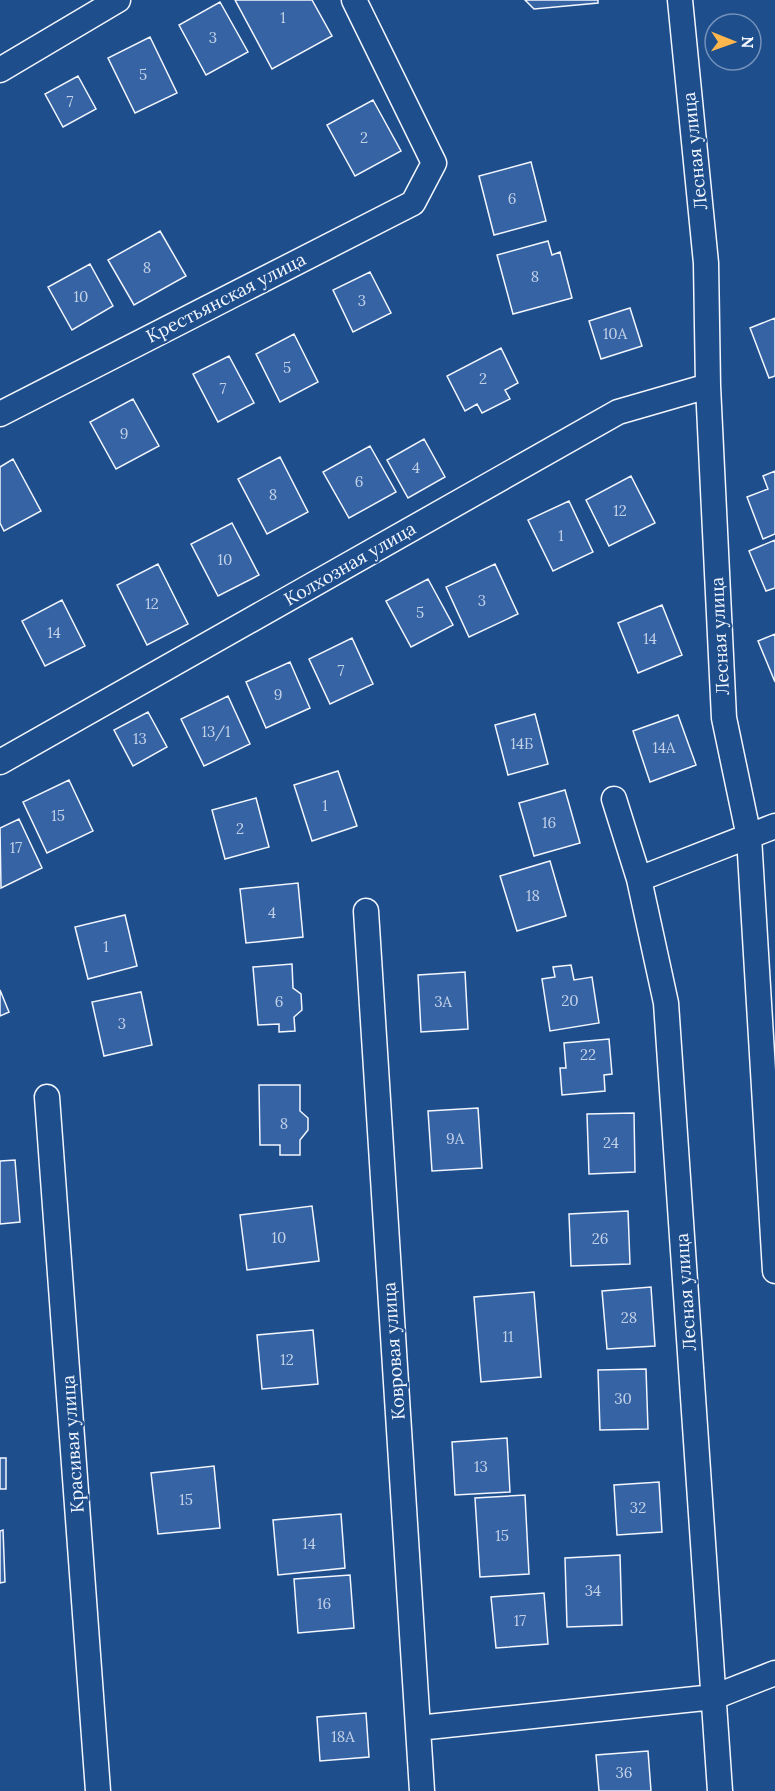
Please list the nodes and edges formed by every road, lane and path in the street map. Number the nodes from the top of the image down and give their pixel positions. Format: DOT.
graph roads {
  1 [pos="118,0"];
  2 [pos="354,0"];
  3 [pos="680,0"];
  4 [pos="0,70"];
  5 [pos="708,386"];
  6 [pos="0,414"];
  7 [pos="0,762"];
  8 [pos="614,799"];
  9 [pos="775,826"];
  10 [pos="749,837"];
  11 [pos="639,879"];
  12 [pos="366,911"];
  13 [pos="47,1097"];
  14 [pos="775,1271"];
  15 [pos="775,1673"];
  16 [pos="714,1697"];
  17 [pos="418,1728"];
  18 [pos="98,1791"];
  19 [pos="422,1791"];
  20 [pos="720,1791"];
  1 -- 4 [label="street"];
  2 -- 6 [label="street, Крестьянская улица"];
  3 -- 5 [label="street, Лесная улица"];
  5 -- 7 [label="street, Колхозная улица"];
  5 -- 10 [label="street, Лесная улица"];
  8 -- 11 [label="street, Лесная улица"];
  9 -- 10 [label="street"];
  10 -- 11 [label="street"];
  10 -- 14 [label="street, Лесная улица"];
  11 -- 16 [label="street, Лесная улица"];
  12 -- 17 [label="street, Ковровая улица"];
  13 -- 18 [label="street, Красивая улица"];
  15 -- 16 [label="street"];
  16 -- 17 [label="street"];
  16 -- 20 [label="street, Лесная улица"];
  17 -- 19 [label="street, Ковровая улица"];
}
